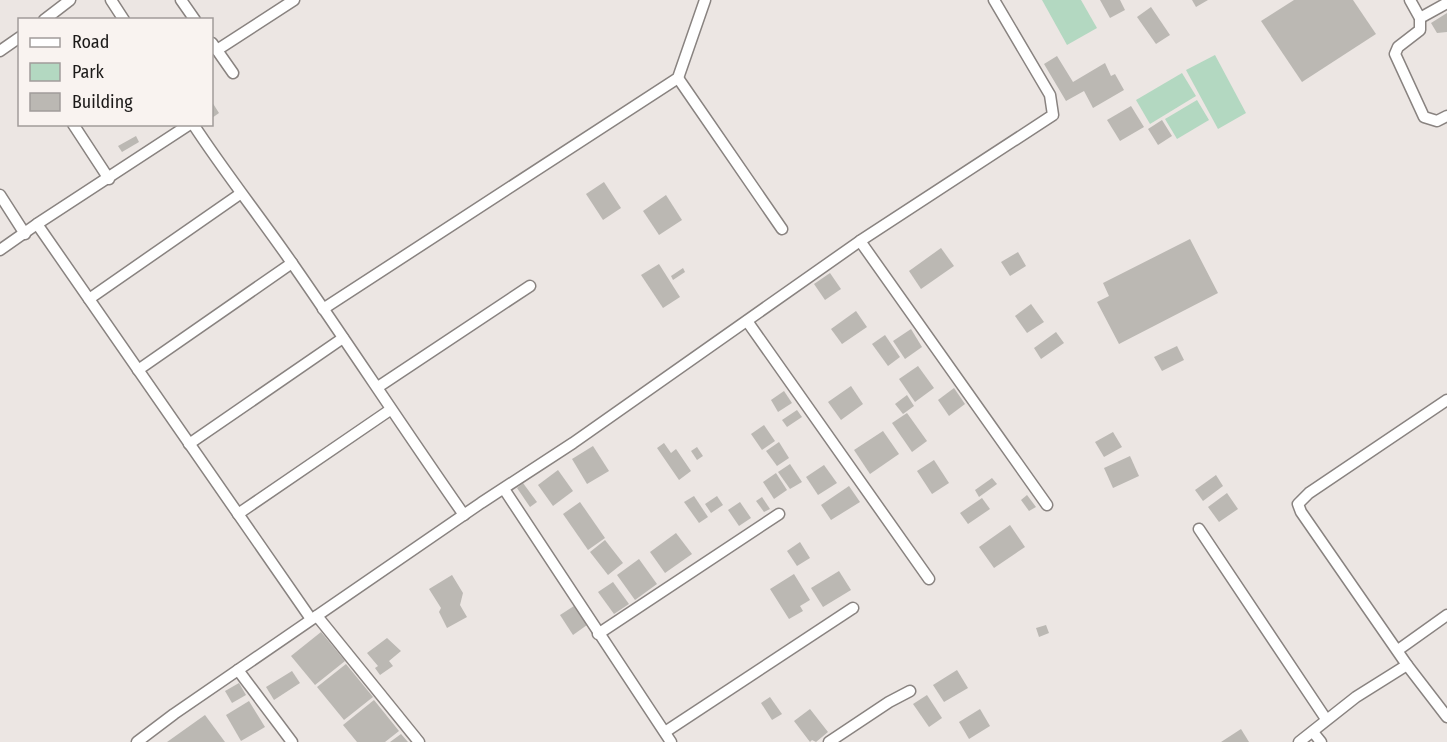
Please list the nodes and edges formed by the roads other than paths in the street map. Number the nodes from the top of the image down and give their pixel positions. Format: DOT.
graph roads {
  1 [pos="70,0"];
  2 [pos="111,0"];
  3 [pos="181,0"];
  4 [pos="294,0"];
  5 [pos="705,0"];
  6 [pos="994,0"];
  7 [pos="1410,0"];
  8 [pos="1447,3"];
  9 [pos="47,18"];
  10 [pos="123,18"];
  11 [pos="194,18"];
  12 [pos="1420,18"];
  13 [pos="18,40"];
  14 [pos="214,47"];
  15 [pos="0,51"];
  16 [pos="233,72"];
  17 [pos="678,78"];
  18 [pos="1447,116"];
  19 [pos="74,126"];
  20 [pos="188,126"];
  21 [pos="192,126"];
  22 [pos="109,179"];
  23 [pos="240,194"];
  24 [pos="0,195"];
  25 [pos="37,224"];
  26 [pos="782,229"];
  27 [pos="25,234"];
  28 [pos="860,241"];
  29 [pos="0,250"];
  30 [pos="292,263"];
  31 [pos="530,286"];
  32 [pos="89,299"];
  33 [pos="323,309"];
  34 [pos="747,321"];
  35 [pos="343,338"];
  36 [pos="138,370"];
  37 [pos="378,387"];
  38 [pos="1447,400"];
  39 [pos="390,410"];
  40 [pos="189,444"];
  41 [pos="504,489"];
  42 [pos="1047,505"];
  43 [pos="238,514"];
  44 [pos="779,514"];
  45 [pos="464,515"];
  46 [pos="1199,529"];
  47 [pos="929,579"];
  48 [pos="853,608"];
  49 [pos="1447,615"];
  50 [pos="314,618"];
  51 [pos="598,634"];
  52 [pos="1398,650"];
  53 [pos="1407,665"];
  54 [pos="238,670"];
  55 [pos="910,692"];
  56 [pos="1447,717"];
  57 [pos="1326,719"];
  58 [pos="1313,732"];
  59 [pos="152,738"];
  60 [pos="669,740"];
  61 [pos="137,742"];
  62 [pos="292,742"];
  63 [pos="419,742"];
  64 [pos="830,742"];
  65 [pos="1299,742"];
  66 [pos="1321,742"];
  1 -- 9 [label="street"];
  2 -- 10 [label="street"];
  3 -- 11 [label="street"];
  4 -- 14 [label="street"];
  5 -- 17 [label="street"];
  6 -- 28 [label="street"];
  7 -- 12 [label="street"];
  8 -- 12 [label="street"];
  12 -- 18 [label="street"];
  13 -- 15 [label="street"];
  14 -- 16 [label="street"];
  17 -- 26 [label="street"];
  17 -- 33 [label="street"];
  19 -- 22 [label="street"];
  20 -- 22 [label="street"];
  21 -- 23 [label="street"];
  22 -- 25 [label="street"];
  23 -- 30 [label="street"];
  23 -- 32 [label="street"];
  24 -- 27 [label="street"];
  25 -- 27 [label="street"];
  25 -- 32 [label="street"];
  27 -- 29 [label="street"];
  28 -- 34 [label="street"];
  28 -- 42 [label="street"];
  30 -- 33 [label="street"];
  30 -- 36 [label="street"];
  31 -- 37 [label="street"];
  32 -- 36 [label="street"];
  33 -- 35 [label="street"];
  34 -- 41 [label="street"];
  34 -- 47 [label="street"];
  35 -- 37 [label="street"];
  35 -- 40 [label="street"];
  36 -- 40 [label="street"];
  37 -- 39 [label="street"];
  38 -- 52 [label="street"];
  39 -- 43 [label="street"];
  39 -- 45 [label="street"];
  40 -- 43 [label="street"];
  41 -- 45 [label="street"];
  41 -- 51 [label="street"];
  43 -- 50 [label="street"];
  44 -- 51 [label="street"];
  45 -- 50 [label="street"];
  46 -- 57 [label="street"];
  48 -- 60 [label="street"];
  49 -- 52 [label="street"];
  50 -- 54 [label="street"];
  50 -- 63 [label="street"];
  51 -- 60 [label="street"];
  52 -- 53 [label="street"];
  53 -- 56 [label="street"];
  53 -- 57 [label="street"];
  54 -- 59 [label="street"];
  54 -- 62 [label="street"];
  55 -- 64 [label="street"];
  57 -- 58 [label="street"];
  58 -- 65 [label="street"];
  58 -- 66 [label="street"];
  59 -- 61 [label="street"];
}
